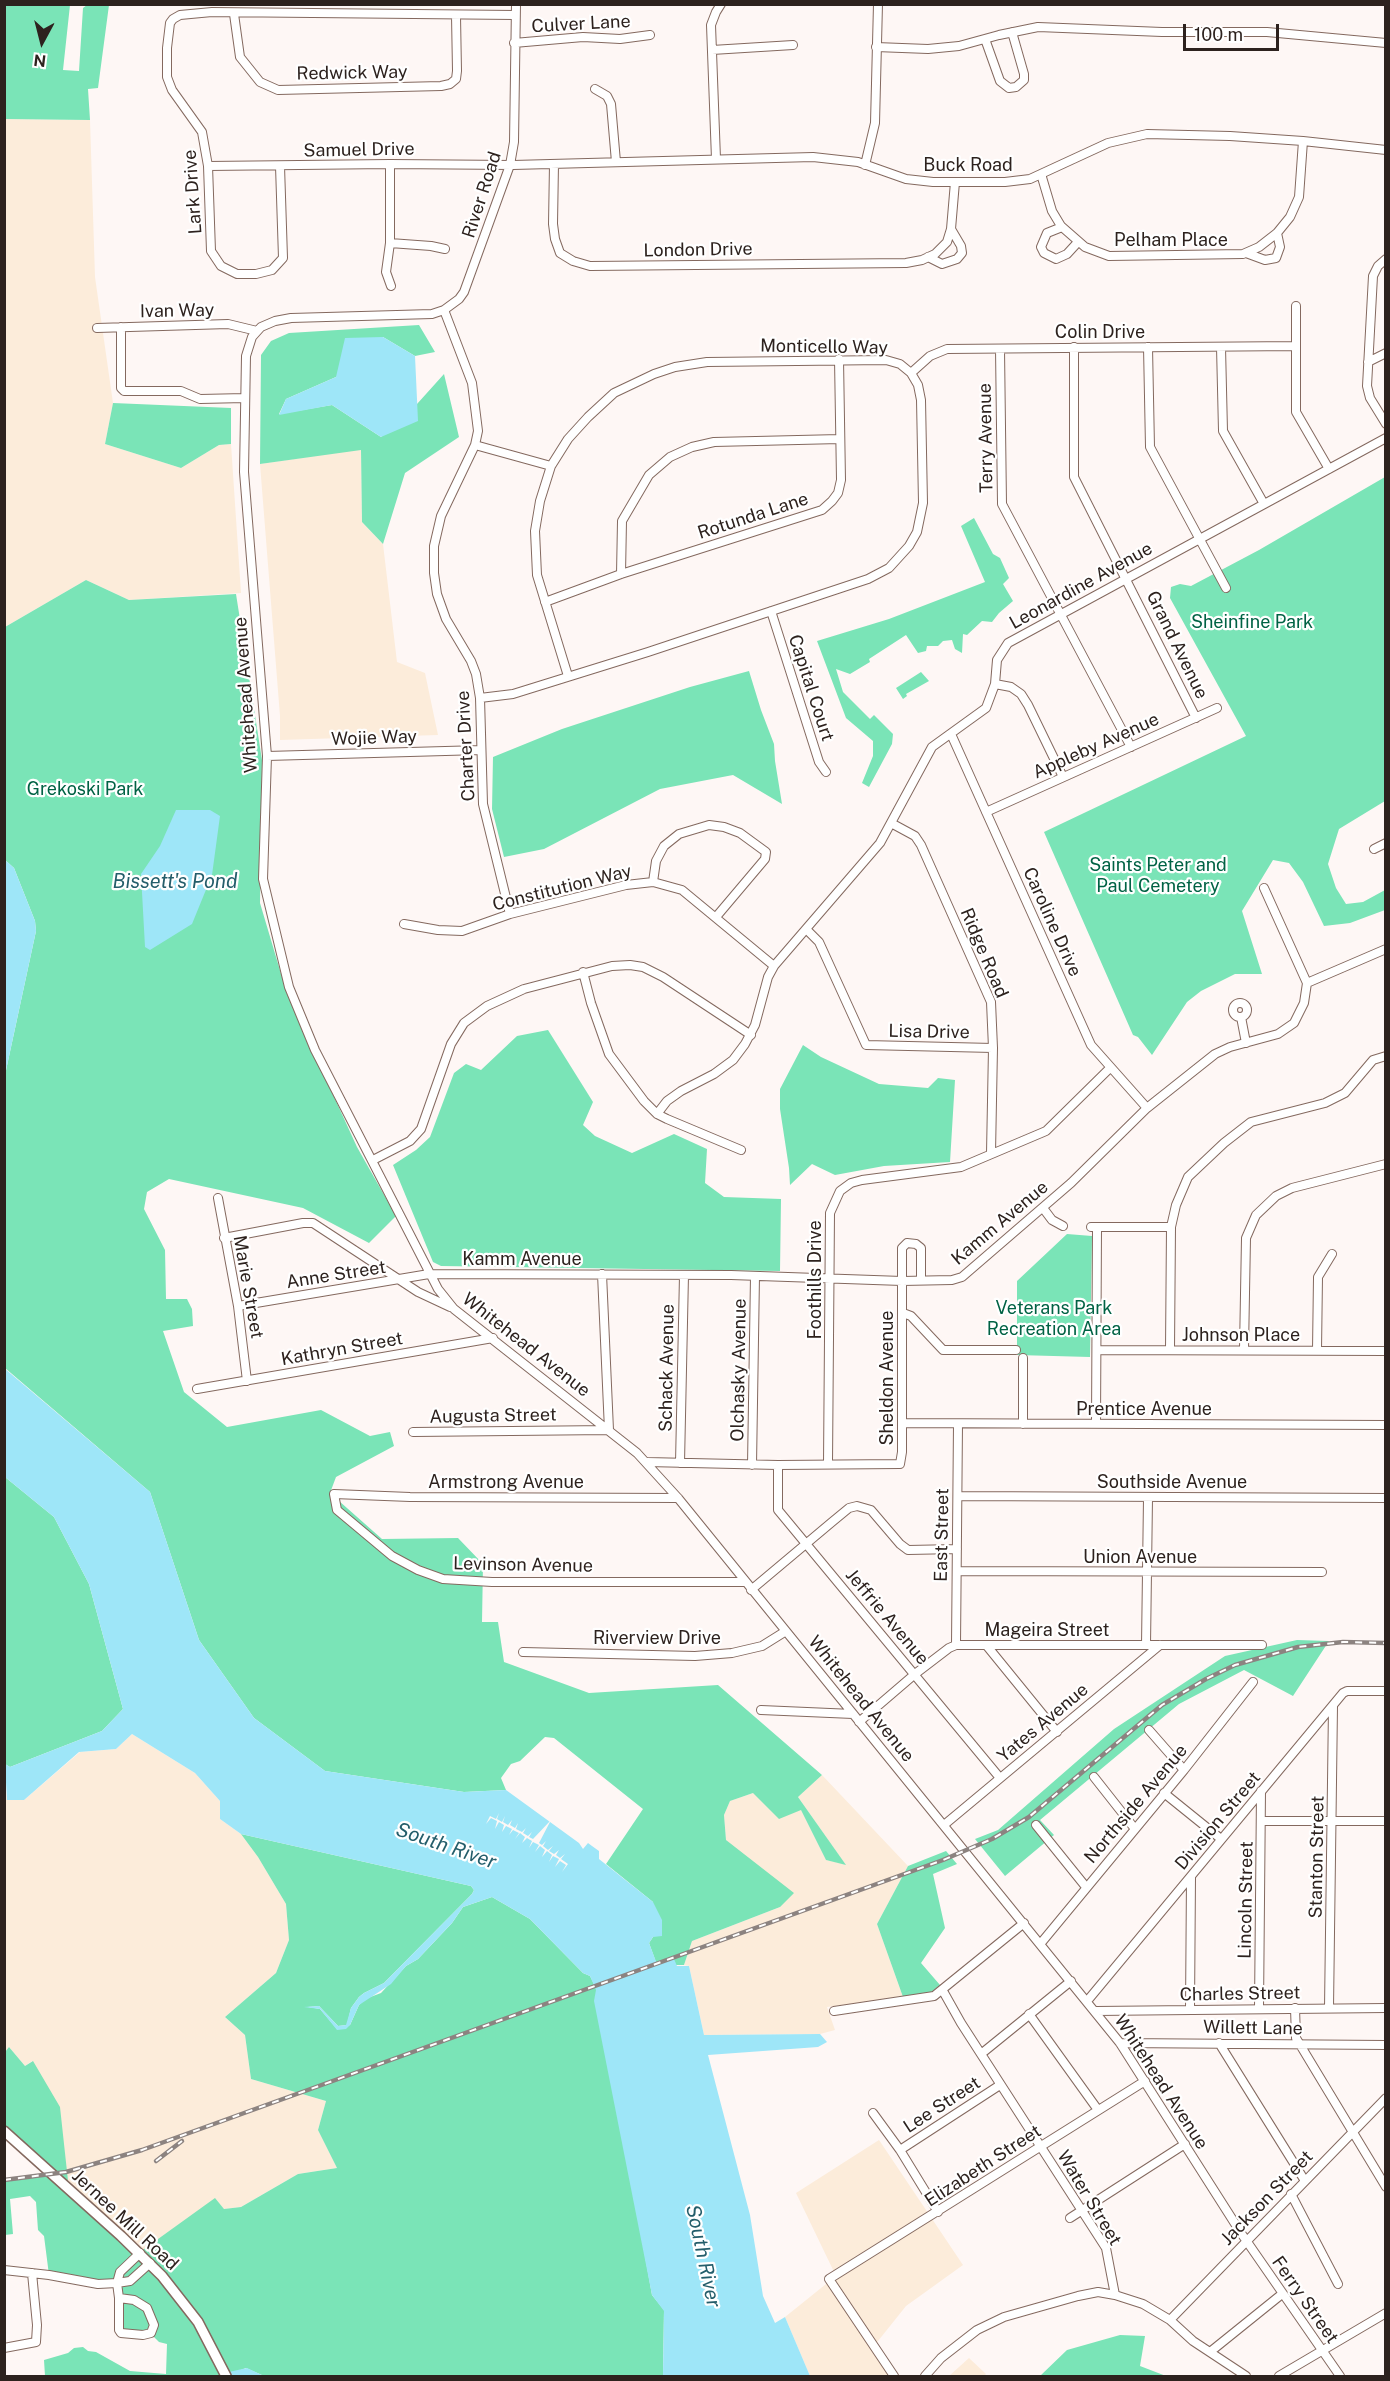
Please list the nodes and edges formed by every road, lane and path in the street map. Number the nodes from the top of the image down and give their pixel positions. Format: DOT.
graph roads {
  1 [pos="516,4"];
  2 [pos="721,4"];
  3 [pos="878,4"];
  4 [pos="234,14"];
  5 [pos="515,15"];
  6 [pos="456,16"];
  7 [pos="1012,32"];
  8 [pos="650,35"];
  9 [pos="985,39"];
  10 [pos="514,43"];
  11 [pos="1386,43"];
  12 [pos="793,45"];
  13 [pos="876,47"];
  14 [pos="712,50"];
  15 [pos="595,90"];
  16 [pos="1303,141"];
  17 [pos="1386,150"];
  18 [pos="716,159"];
  19 [pos="616,162"];
  20 [pos="390,164"];
  21 [pos="554,164"];
  22 [pos="510,165"];
  23 [pos="865,165"];
  24 [pos="208,166"];
  25 [pos="280,166"];
  26 [pos="1041,174"];
  27 [pos="955,182"];
  28 [pos="1062,227"];
  29 [pos="951,229"];
  30 [pos="1277,233"];
  31 [pos="1078,242"];
  32 [pos="390,243"];
  33 [pos="445,249"];
  34 [pos="1246,253"];
  35 [pos="928,257"];
  36 [pos="1386,259"];
  37 [pos="391,286"];
  38 [pos="1296,306"];
  39 [pos="444,310"];
  40 [pos="121,327"];
  41 [pos="97,328"];
  42 [pos="257,331"];
  43 [pos="1221,346"];
  44 [pos="1296,346"];
  45 [pos="1074,347"];
  46 [pos="1148,347"];
  47 [pos="1000,349"];
  48 [pos="1386,353"];
  49 [pos="839,359"];
  50 [pos="1368,362"];
  51 [pos="911,373"];
  52 [pos="245,398"];
  53 [pos="1386,424"];
  54 [pos="1386,438"];
  55 [pos="840,439"];
  56 [pos="475,446"];
  57 [pos="551,466"];
  58 [pos="1329,469"];
  59 [pos="1264,504"];
  60 [pos="1200,539"];
  61 [pos="621,574"];
  62 [pos="1127,578"];
  63 [pos="1226,588"];
  64 [pos="545,602"];
  65 [pos="771,611"];
  66 [pos="1061,613"];
  67 [pos="568,676"];
  68 [pos="995,684"];
  69 [pos="480,698"];
  70 [pos="1217,708"];
  71 [pos="1196,718"];
  72 [pos="951,734"];
  73 [pos="1131,747"];
  74 [pos="481,750"];
  75 [pos="267,756"];
  76 [pos="826,772"];
  77 [pos="1063,777"];
  78 [pos="986,812"];
  79 [pos="891,823"];
  80 [pos="1386,843"];
  81 [pos="1374,849"];
  82 [pos="654,882"];
  83 [pos="1264,888"];
  84 [pos="510,914"];
  85 [pos="716,917"];
  86 [pos="404,924"];
  87 [pos="807,930"];
  88 [pos="1386,949"];
  89 [pos="774,966"];
  90 [pos="583,972"];
  91 [pos="1307,983"];
  92 [pos="1241,1017"];
  93 [pos="751,1035"];
  94 [pos="1246,1043"];
  95 [pos="993,1048"];
  96 [pos="1386,1056"];
  97 [pos="1110,1068"];
  98 [pos="1147,1108"];
  99 [pos="657,1114"];
  100 [pos="741,1150"];
  101 [pos="992,1153"];
  102 [pos="373,1160"];
  103 [pos="1386,1164"];
  104 [pos="218,1198"];
  105 [pos="1043,1208"];
  106 [pos="1063,1226"];
  107 [pos="1171,1227"];
  108 [pos="224,1239"];
  109 [pos="1332,1254"];
  110 [pos="429,1274"];
  111 [pos="602,1274"];
  112 [pos="684,1275"];
  113 [pos="755,1276"];
  114 [pos="831,1279"];
  115 [pos="402,1280"];
  116 [pos="921,1280"];
  117 [pos="902,1281"];
  118 [pos="238,1306"];
  119 [pos="454,1309"];
  120 [pos="903,1313"];
  121 [pos="493,1338"];
  122 [pos="1170,1349"];
  123 [pos="1244,1349"];
  124 [pos="1016,1350"];
  125 [pos="1097,1350"];
  126 [pos="1317,1350"];
  127 [pos="1386,1351"];
  128 [pos="1023,1358"];
  129 [pos="247,1381"];
  130 [pos="197,1389"];
  131 [pos="902,1424"];
  132 [pos="958,1424"];
  133 [pos="1023,1424"];
  134 [pos="1096,1424"];
  135 [pos="1386,1425"];
  136 [pos="609,1430"];
  137 [pos="413,1432"];
  138 [pos="647,1462"];
  139 [pos="680,1463"];
  140 [pos="828,1463"];
  141 [pos="752,1465"];
  142 [pos="778,1466"];
  143 [pos="334,1494"];
  144 [pos="958,1496"];
  145 [pos="678,1498"];
  146 [pos="1148,1498"];
  147 [pos="1386,1498"];
  148 [pos="807,1543"];
  149 [pos="957,1549"];
  150 [pos="957,1571"];
  151 [pos="1148,1571"];
  152 [pos="1322,1572"];
  153 [pos="745,1582"];
  154 [pos="751,1590"];
  155 [pos="786,1631"];
  156 [pos="956,1645"];
  157 [pos="1146,1645"];
  158 [pos="1160,1645"];
  159 [pos="1262,1645"];
  160 [pos="987,1646"];
  161 [pos="523,1652"];
  162 [pos="915,1674"];
  163 [pos="1253,1682"];
  164 [pos="1386,1691"];
  165 [pos="1333,1706"];
  166 [pos="760,1710"];
  167 [pos="853,1714"];
  168 [pos="859,1722"];
  169 [pos="1149,1730"];
  170 [pos="1057,1732"];
  171 [pos="1184,1770"];
  172 [pos="1000,1778"];
  173 [pos="1094,1778"];
  174 [pos="1261,1791"];
  175 [pos="1164,1793"];
  176 [pos="1263,1821"];
  177 [pos="1386,1821"];
  178 [pos="1333,1822"];
  179 [pos="944,1825"];
  180 [pos="1036,1825"];
  181 [pos="1135,1828"];
  182 [pos="1221,1839"];
  183 [pos="1191,1877"];
  184 [pos="1086,1887"];
  185 [pos="1024,1923"];
  186 [pos="1041,1943"];
  187 [pos="1071,1981"];
  188 [pos="943,1991"];
  189 [pos="1088,2001"];
  190 [pos="1259,2008"];
  191 [pos="1294,2008"];
  192 [pos="1329,2008"];
  193 [pos="1386,2008"];
  194 [pos="1190,2009"];
  195 [pos="1096,2010"];
  196 [pos="834,2011"];
  197 [pos="1029,2014"];
  198 [pos="1120,2043"];
  199 [pos="1219,2043"];
  200 [pos="1300,2044"];
  201 [pos="1386,2045"];
  202 [pos="981,2054"];
  203 [pos="1145,2081"];
  204 [pos="1000,2085"];
  205 [pos="1386,2098"];
  206 [pos="1098,2110"];
  207 [pos="873,2113"];
  208 [pos="4,2131"];
  209 [pos="1352,2132"];
  210 [pos="1185,2144"];
  211 [pos="1040,2147"];
  212 [pos="900,2150"];
  213 [pos="1305,2181"];
  214 [pos="1386,2187"];
  215 [pos="1291,2194"];
  216 [pos="1082,2209"];
  217 [pos="938,2212"];
  218 [pos="1070,2218"];
  219 [pos="1246,2241"];
  220 [pos="140,2253"];
  221 [pos="150,2263"];
  222 [pos="4,2270"];
  223 [pos="32,2272"];
  224 [pos="117,2283"];
  225 [pos="1338,2284"];
  226 [pos="1282,2294"];
  227 [pos="1115,2295"];
  228 [pos="119,2298"];
  229 [pos="1386,2313"];
  230 [pos="1170,2320"];
  231 [pos="4,2348"];
  232 [pos="1322,2350"];
  233 [pos="1210,2352"];
  234 [pos="226,2376"];
  235 [pos="894,2376"];
  236 [pos="924,2376"];
  237 [pos="1246,2376"];
  238 [pos="1279,2376"];
  239 [pos="1340,2376"];
  1 -- 5 [label="street, River Road"];
  2 -- 14 [label="street"];
  3 -- 13 [label="street"];
  4 -- 6 [label="street, Lark Drive"];
  4 -- 6 [label="street, Redwick Way"];
  4 -- 24 [label="street, Lark Drive"];
  5 -- 6 [label="street, Lark Drive"];
  5 -- 10 [label="street, River Road"];
  7 -- 9 [label="street"];
  7 -- 9 [label="street"];
  7 -- 11 [label="street"];
  8 -- 10 [label="street, Culver Lane"];
  9 -- 13 [label="street"];
  10 -- 22 [label="street, River Road"];
  12 -- 14 [label="street"];
  13 -- 23 [label="street"];
  14 -- 18 [label="street"];
  15 -- 19 [label="street"];
  16 -- 17 [label="street, Buck Road"];
  16 -- 26 [label="street, Buck Road"];
  16 -- 30 [label="street, Pelham Place"];
  18 -- 19 [label="street, Buck Road"];
  18 -- 23 [label="street, Buck Road"];
  19 -- 21 [label="street, Buck Road"];
  20 -- 22 [label="street, Samuel Drive"];
  20 -- 25 [label="street, Samuel Drive"];
  20 -- 32 [label="street"];
  21 -- 22 [label="street"];
  21 -- 35 [label="street, London Drive"];
  22 -- 39 [label="street, River Road"];
  23 -- 27 [label="street, Buck Road"];
  24 -- 25 [label="street, Samuel Drive"];
  24 -- 25 [label="street, Lark Drive"];
  26 -- 27 [label="street, Buck Road"];
  26 -- 28 [label="street, Pelham Place"];
  27 -- 29 [label="street, London Drive"];
  28 -- 31 [label="street, Pelham Place"];
  28 -- 31 [label="street"];
  29 -- 35 [label="street, London Drive"];
  29 -- 35 [label="street, London Drive"];
  30 -- 34 [label="street, Pelham Place"];
  30 -- 34 [label="street"];
  31 -- 34 [label="street, Pelham Place"];
  32 -- 33 [label="street"];
  32 -- 37 [label="street"];
  36 -- 50 [label="street"];
  38 -- 44 [label="street"];
  39 -- 42 [label="street"];
  39 -- 56 [label="street, Charter Drive"];
  40 -- 41 [label="street, Ivan Way"];
  40 -- 42 [label="street, Ivan Way"];
  40 -- 52 [label="street"];
  42 -- 52 [label="street, Whitehead Avenue"];
  43 -- 44 [label="street, Colin Drive"];
  43 -- 46 [label="street, Colin Drive"];
  43 -- 59 [label="street"];
  44 -- 58 [label="street"];
  45 -- 46 [label="street, Colin Drive"];
  45 -- 47 [label="street, Colin Drive"];
  45 -- 62 [label="street, Grand Avenue"];
  46 -- 60 [label="street"];
  47 -- 51 [label="street, Colin Drive"];
  47 -- 66 [label="street, Terry Avenue"];
  48 -- 50 [label="street"];
  49 -- 51 [label="street, Monticello Way"];
  49 -- 55 [label="street, Rotunda Lane"];
  49 -- 57 [label="street, Monticello Way"];
  50 -- 53 [label="street"];
  51 -- 65 [label="street"];
  52 -- 75 [label="street, Whitehead Avenue"];
  54 -- 58 [label="street, Leonardine Avenue"];
  55 -- 61 [label="street, Rotunda Lane"];
  55 -- 61 [label="street"];
  56 -- 57 [label="street"];
  56 -- 69 [label="street, Charter Drive"];
  57 -- 64 [label="street, Monticello Way"];
  58 -- 59 [label="street, Leonardine Avenue"];
  59 -- 60 [label="street, Leonardine Avenue"];
  60 -- 62 [label="street, Leonardine Avenue"];
  60 -- 63 [label="street"];
  61 -- 64 [label="street, Rotunda Lane"];
  62 -- 66 [label="street, Leonardine Avenue"];
  62 -- 71 [label="street, Grand Avenue"];
  64 -- 67 [label="street, Monticello Way"];
  65 -- 67 [label="street"];
  65 -- 76 [label="street, Capital Court"];
  66 -- 68 [label="street, Leonardine Avenue"];
  66 -- 73 [label="street, Terry Avenue"];
  67 -- 69 [label="street"];
  68 -- 72 [label="street, Leonardine Avenue"];
  68 -- 77 [label="street"];
  69 -- 74 [label="street, Charter Drive"];
  70 -- 71 [label="street, Appleby Avenue"];
  71 -- 73 [label="street, Appleby Avenue"];
  72 -- 78 [label="street, Caroline Drive"];
  72 -- 79 [label="street, Leonardine Avenue"];
  73 -- 77 [label="street, Appleby Avenue"];
  74 -- 75 [label="street, Wojie Way"];
  74 -- 84 [label="street, Charter Drive"];
  75 -- 102 [label="street, Whitehead Avenue"];
  77 -- 78 [label="street, Appleby Avenue"];
  78 -- 97 [label="street, Caroline Drive"];
  79 -- 87 [label="street, Leonardine Avenue"];
  79 -- 95 [label="street, Ridge Road"];
  80 -- 81 [label="street"];
  82 -- 84 [label="street, Constitution Way"];
  82 -- 85 [label="street, Constitution Way"];
  82 -- 85 [label="street"];
  83 -- 91 [label="street"];
  84 -- 86 [label="street, Constitution Way"];
  85 -- 89 [label="street, Constitution Way"];
  87 -- 89 [label="street, Leonardine Avenue"];
  87 -- 95 [label="street, Lisa Drive"];
  88 -- 91 [label="street"];
  89 -- 93 [label="street, Leonardine Avenue"];
  90 -- 93 [label="street"];
  90 -- 99 [label="street"];
  90 -- 102 [label="street"];
  91 -- 94 [label="street, Kamm Avenue"];
  92 -- 94 [label="street"];
  93 -- 99 [label="street, Leonardine Avenue"];
  94 -- 98 [label="street, Kamm Avenue"];
  95 -- 101 [label="street, Ridge Road"];
  96 -- 107 [label="street"];
  97 -- 98 [label="street, Caroline Drive"];
  97 -- 101 [label="street, Foothills Drive"];
  98 -- 105 [label="street, Kamm Avenue"];
  99 -- 100 [label="street"];
  101 -- 114 [label="street, Foothills Drive"];
  102 -- 110 [label="street, Whitehead Avenue"];
  103 -- 123 [label="street"];
  104 -- 108 [label="street, Marie Street"];
  105 -- 106 [label="street"];
  105 -- 116 [label="street, Kamm Avenue"];
  107 -- 122 [label="street"];
  107 -- 125 [label="street"];
  108 -- 115 [label="street"];
  108 -- 118 [label="street, Marie Street"];
  109 -- 126 [label="street"];
  110 -- 111 [label="street, Kamm Avenue"];
  110 -- 115 [label="street, Kamm Avenue"];
  110 -- 119 [label="street, Whitehead Avenue"];
  111 -- 112 [label="street, Kamm Avenue"];
  111 -- 136 [label="street"];
  112 -- 113 [label="street, Kamm Avenue"];
  112 -- 139 [label="street, Schack Avenue"];
  113 -- 114 [label="street, Kamm Avenue"];
  113 -- 141 [label="street, Olchasky Avenue"];
  114 -- 117 [label="street, Kamm Avenue"];
  114 -- 140 [label="street, Foothills Drive"];
  115 -- 118 [label="street, Anne Street"];
  115 -- 119 [label="street"];
  116 -- 117 [label="street, Kamm Avenue"];
  116 -- 117 [label="street, Sheldon Avenue"];
  117 -- 120 [label="street, Sheldon Avenue"];
  118 -- 129 [label="street, Marie Street"];
  119 -- 121 [label="street, Whitehead Avenue"];
  120 -- 124 [label="street"];
  120 -- 131 [label="street, Sheldon Avenue"];
  121 -- 129 [label="street, Kathryn Street"];
  121 -- 136 [label="street, Whitehead Avenue"];
  122 -- 123 [label="street, Johnson Place"];
  122 -- 125 [label="street, Johnson Place"];
  123 -- 126 [label="street, Johnson Place"];
  125 -- 134 [label="street"];
  126 -- 127 [label="street, Johnson Place"];
  128 -- 133 [label="street"];
  129 -- 130 [label="street, Kathryn Street"];
  131 -- 132 [label="street, Prentice Avenue"];
  131 -- 140 [label="street, Sheldon Avenue"];
  132 -- 133 [label="street, Prentice Avenue"];
  132 -- 144 [label="street, East Street"];
  133 -- 134 [label="street, Prentice Avenue"];
  134 -- 135 [label="street, Prentice Avenue"];
  136 -- 137 [label="street, Augusta Street"];
  136 -- 138 [label="street, Whitehead Avenue"];
  138 -- 139 [label="street"];
  138 -- 145 [label="street, Whitehead Avenue"];
  139 -- 141 [label="street"];
  140 -- 142 [label="street"];
  141 -- 142 [label="street"];
  142 -- 148 [label="street, Jeffrie Avenue"];
  143 -- 145 [label="street, Armstrong Avenue"];
  143 -- 153 [label="street, Levinson Avenue"];
  144 -- 146 [label="street, Southside Avenue"];
  144 -- 149 [label="street, East Street"];
  145 -- 153 [label="street, Whitehead Avenue"];
  146 -- 147 [label="street, Southside Avenue"];
  146 -- 151 [label="street"];
  148 -- 149 [label="street"];
  148 -- 154 [label="street"];
  148 -- 162 [label="street, Jeffrie Avenue"];
  149 -- 150 [label="street, East Street"];
  150 -- 151 [label="street, Union Avenue"];
  150 -- 156 [label="street, East Street"];
  151 -- 152 [label="street, Union Avenue"];
  151 -- 157 [label="street"];
  153 -- 154 [label="street, Whitehead Avenue"];
  154 -- 155 [label="street, Whitehead Avenue"];
  155 -- 161 [label="street, Riverview Drive"];
  155 -- 167 [label="street, Whitehead Avenue"];
  156 -- 160 [label="street, Mageira Street"];
  156 -- 162 [label="street"];
  157 -- 158 [label="street, Mageira Street"];
  157 -- 160 [label="street, Mageira Street"];
  158 -- 159 [label="street, Mageira Street"];
  158 -- 170 [label="street, Yates Avenue"];
  160 -- 170 [label="street"];
  162 -- 168 [label="street"];
  162 -- 172 [label="street, Jeffrie Avenue"];
  163 -- 171 [label="street, Northside Avenue"];
  164 -- 165 [label="street, Division Street"];
  165 -- 174 [label="street, Division Street"];
  165 -- 178 [label="street, Stanton Street"];
  166 -- 167 [label="street"];
  167 -- 168 [label="street, Whitehead Avenue"];
  168 -- 179 [label="street, Whitehead Avenue"];
  169 -- 171 [label="street"];
  170 -- 172 [label="street, Yates Avenue"];
  171 -- 175 [label="street, Northside Avenue"];
  172 -- 179 [label="street, Yates Avenue"];
  173 -- 181 [label="street"];
  174 -- 176 [label="street, Lincoln Street"];
  174 -- 182 [label="street, Division Street"];
  175 -- 181 [label="street, Northside Avenue"];
  175 -- 182 [label="street"];
  176 -- 178 [label="street"];
  176 -- 190 [label="street, Lincoln Street"];
  177 -- 178 [label="street"];
  178 -- 192 [label="street, Stanton Street"];
  179 -- 185 [label="street, Whitehead Avenue"];
  180 -- 184 [label="street"];
  181 -- 184 [label="street, Northside Avenue"];
  182 -- 183 [label="street, Division Street"];
  183 -- 189 [label="street, Division Street"];
  183 -- 194 [label="street"];
  184 -- 186 [label="street, Northside Avenue"];
  185 -- 186 [label="street, Whitehead Avenue"];
  185 -- 188 [label="street"];
  186 -- 187 [label="street, Whitehead Avenue"];
  187 -- 189 [label="street, Whitehead Avenue"];
  187 -- 197 [label="street"];
  188 -- 196 [label="street"];
  188 -- 202 [label="street, Water Street"];
  189 -- 195 [label="street, Whitehead Avenue"];
  190 -- 191 [label="street, Charles Street"];
  190 -- 194 [label="street, Charles Street"];
  191 -- 192 [label="street, Charles Street"];
  191 -- 200 [label="street"];
  192 -- 193 [label="street, Charles Street"];
  194 -- 195 [label="street, Charles Street"];
  195 -- 198 [label="street, Whitehead Avenue"];
  197 -- 202 [label="street"];
  197 -- 206 [label="street"];
  198 -- 199 [label="street, Willett Lane"];
  198 -- 203 [label="street, Whitehead Avenue"];
  199 -- 200 [label="street, Willett Lane"];
  199 -- 213 [label="street"];
  200 -- 201 [label="street, Willett Lane"];
  200 -- 209 [label="street"];
  202 -- 204 [label="street, Water Street"];
  203 -- 206 [label="street, Elizabeth Street"];
  203 -- 210 [label="street, Whitehead Avenue"];
  204 -- 211 [label="street, Water Street"];
  204 -- 212 [label="street, Lee Street"];
  205 -- 209 [label="street, Jackson Street"];
  206 -- 211 [label="street, Elizabeth Street"];
  207 -- 212 [label="street"];
  208 -- 220 [label="street, Jernee Mill Road"];
  209 -- 213 [label="street, Jackson Street"];
  209 -- 214 [label="street"];
  210 -- 216 [label="street"];
  210 -- 219 [label="street, Whitehead Avenue"];
  211 -- 216 [label="street, Water Street"];
  211 -- 217 [label="street, Elizabeth Street"];
  212 -- 217 [label="street"];
  213 -- 215 [label="street, Jackson Street"];
  215 -- 219 [label="street, Jackson Street"];
  215 -- 225 [label="street"];
  216 -- 218 [label="street"];
  216 -- 227 [label="street, Water Street"];
  217 -- 235 [label="street, Elizabeth Street"];
  219 -- 226 [label="street, Ferry Street"];
  219 -- 230 [label="street, Jackson Street"];
  220 -- 221 [label="street, Jernee Mill Road"];
  220 -- 224 [label="street"];
  221 -- 224 [label="street"];
  221 -- 234 [label="street, Jernee Mill Road"];
  222 -- 223 [label="street"];
  223 -- 224 [label="street"];
  223 -- 231 [label="street"];
  224 -- 228 [label="street"];
  226 -- 232 [label="street, Ferry Street"];
  226 -- 233 [label="street"];
  227 -- 230 [label="street"];
  227 -- 236 [label="street"];
  228 -- 228 [label="street"];
  229 -- 232 [label="street"];
  230 -- 233 [label="street"];
  232 -- 238 [label="street"];
  232 -- 239 [label="street, Ferry Street"];
  233 -- 237 [label="street"];
}
